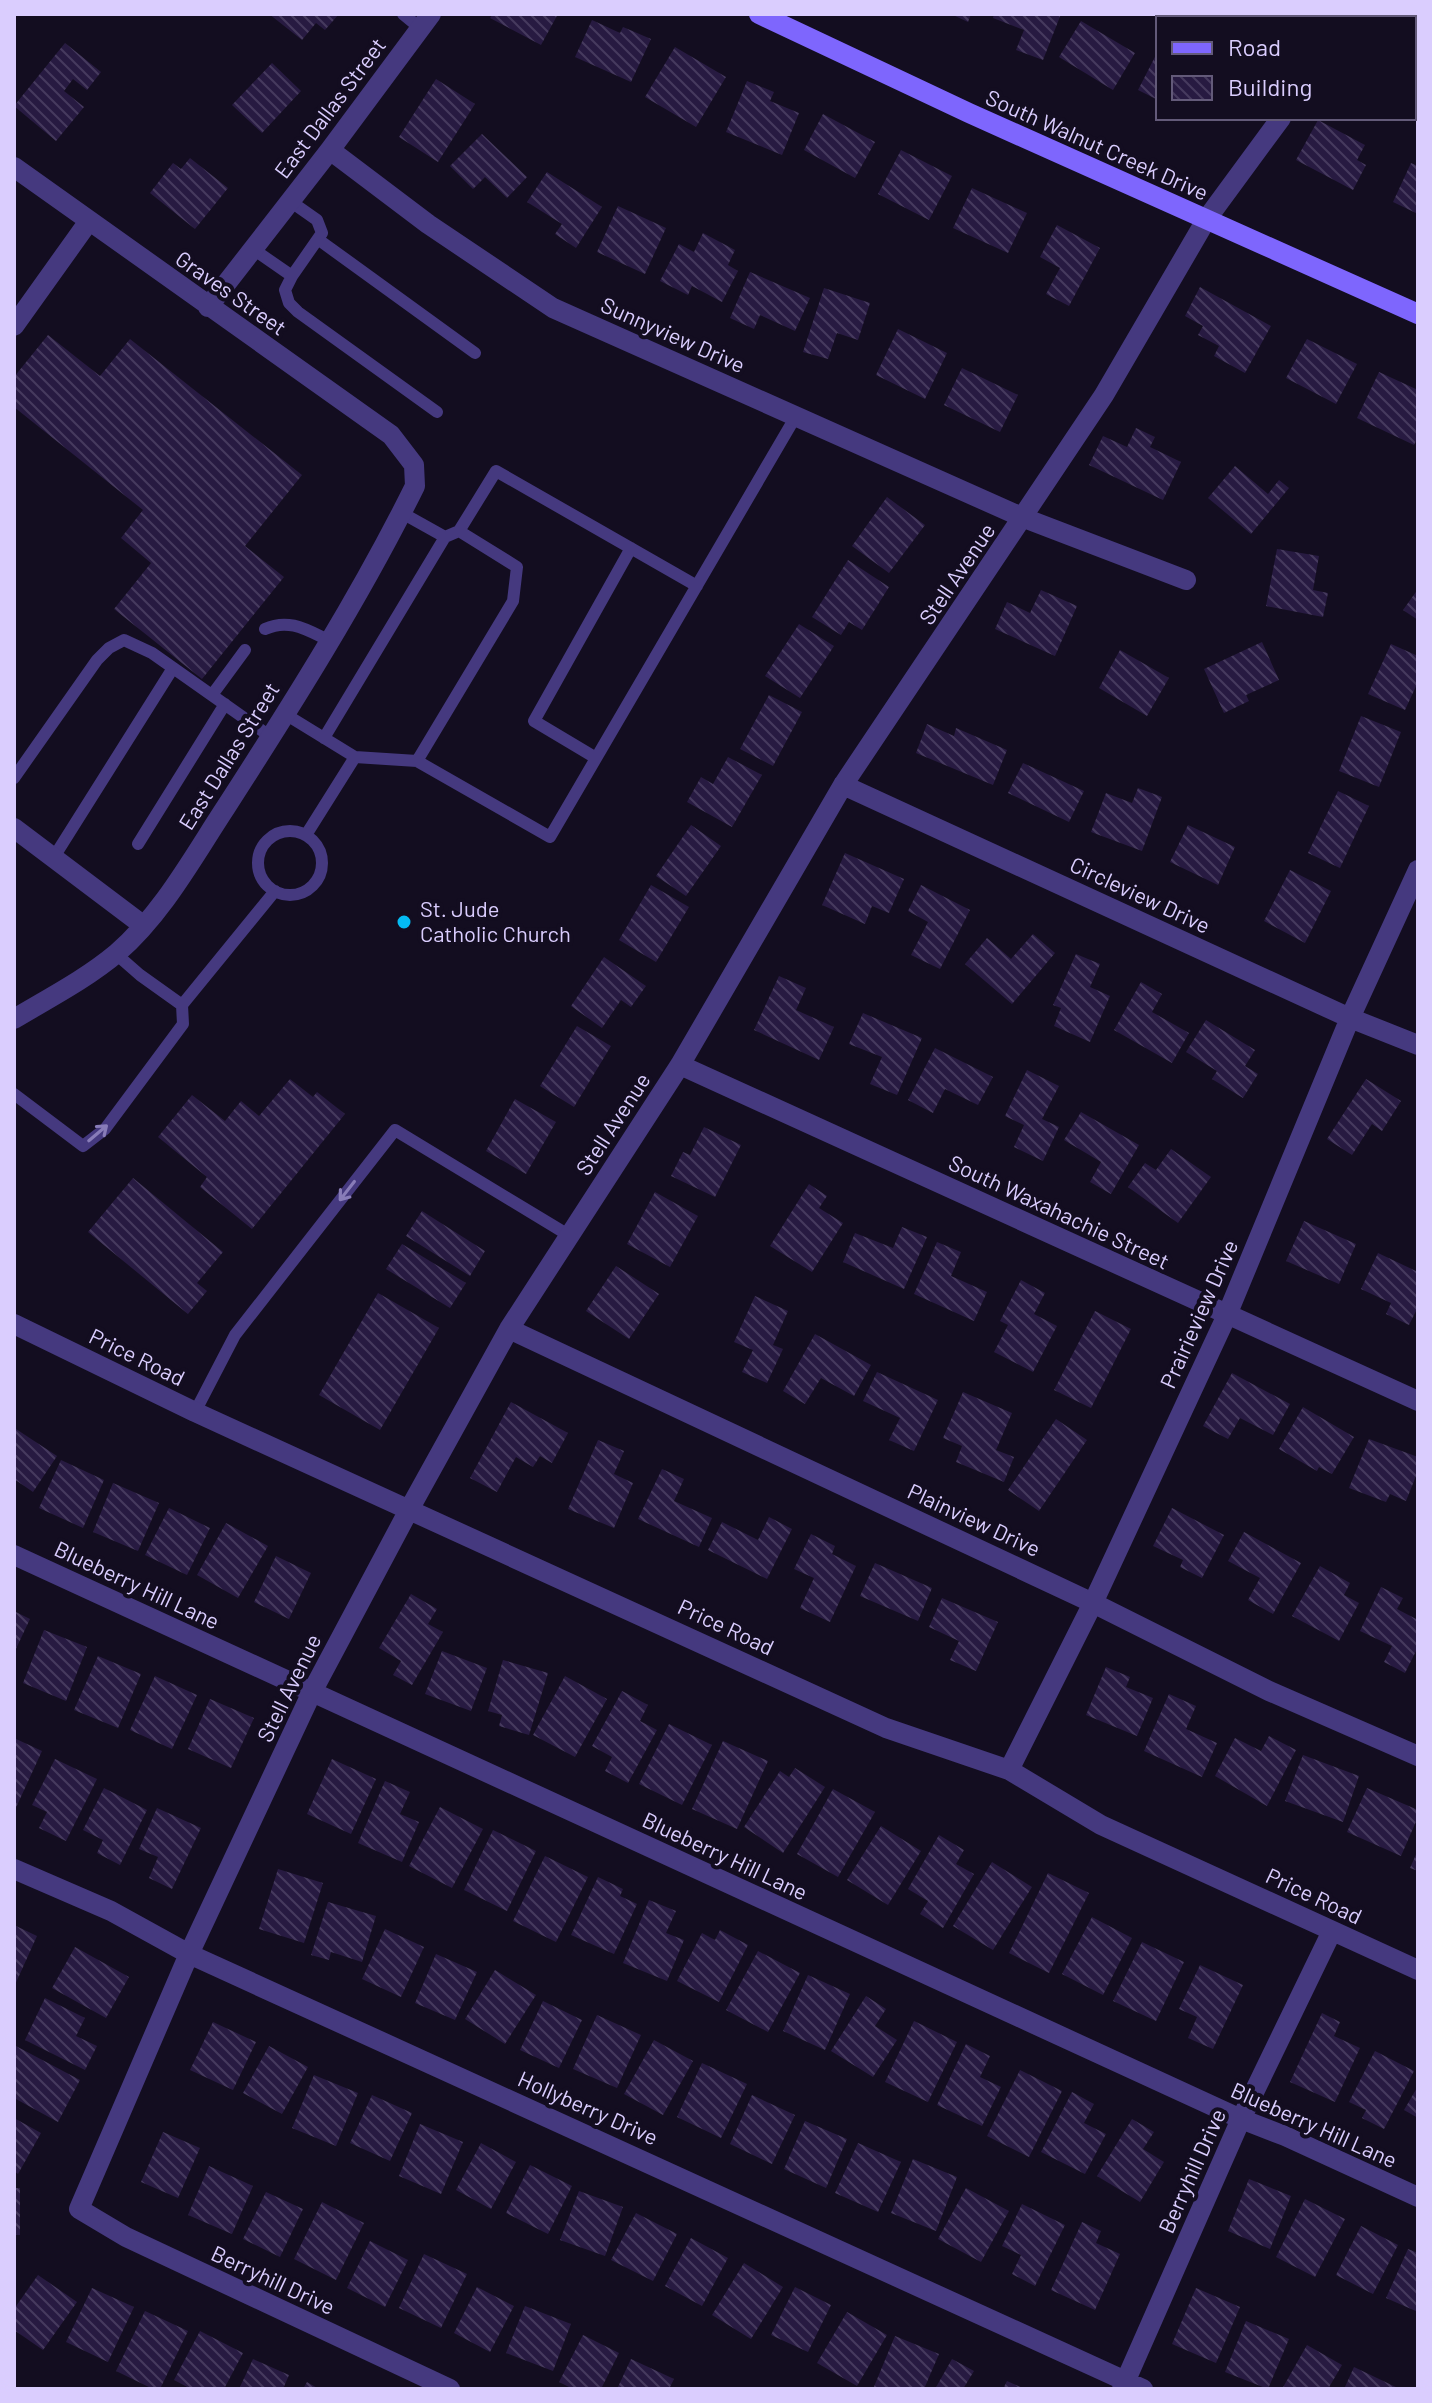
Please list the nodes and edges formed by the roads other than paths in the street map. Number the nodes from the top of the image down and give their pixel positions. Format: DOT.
graph roads {
  1 [pos="403,14"];
  2 [pos="759,14"];
  3 [pos="426,21"];
  4 [pos="1280,120"];
  5 [pos="330,150"];
  6 [pos="14,167"];
  7 [pos="290,201"];
  8 [pos="1206,220"];
  9 [pos="89,221"];
  10 [pos="319,240"];
  11 [pos="253,249"];
  12 [pos="292,276"];
  13 [pos="208,307"];
  14 [pos="1418,314"];
  15 [pos="14,326"];
  16 [pos="475,353"];
  17 [pos="437,412"];
  18 [pos="796,416"];
  19 [pos="414,465"];
  20 [pos="402,513"];
  21 [pos="1024,518"];
  22 [pos="459,531"];
  23 [pos="445,537"];
  24 [pos="631,548"];
  25 [pos="1186,580"];
  26 [pos="697,586"];
  27 [pos="265,629"];
  28 [pos="328,640"];
  29 [pos="245,650"];
  30 [pos="173,668"];
  31 [pos="212,695"];
  32 [pos="225,704"];
  33 [pos="285,714"];
  34 [pos="271,737"];
  35 [pos="324,738"];
  36 [pos="355,757"];
  37 [pos="596,758"];
  38 [pos="417,761"];
  39 [pos="14,778"];
  40 [pos="843,785"];
  41 [pos="14,828"];
  42 [pos="306,835"];
  43 [pos="138,844"];
  44 [pos="54,857"];
  45 [pos="1418,870"];
  46 [pos="275,891"];
  47 [pos="144,926"];
  48 [pos="116,954"];
  49 [pos="182,1005"];
  50 [pos="1350,1018"];
  51 [pos="14,1019"];
  52 [pos="1418,1045"];
  53 [pos="680,1065"];
  54 [pos="14,1094"];
  55 [pos="570,1236"];
  56 [pos="1227,1315"];
  57 [pos="14,1324"];
  58 [pos="509,1329"];
  59 [pos="1418,1401"];
  60 [pos="195,1412"];
  61 [pos="410,1508"];
  62 [pos="14,1555"];
  63 [pos="1093,1603"];
  64 [pos="312,1692"];
  65 [pos="1418,1756"];
  66 [pos="1009,1770"];
  67 [pos="14,1869"];
  68 [pos="1332,1931"];
  69 [pos="189,1954"];
  70 [pos="1418,1970"];
  71 [pos="1241,2119"];
  72 [pos="1418,2197"];
  73 [pos="79,2209"];
  74 [pos="1130,2386"];
  75 [pos="450,2389"];
  1 -- 3 [label="lane"];
  2 -- 8 [label="street, South Walnut Creek Drive"];
  3 -- 5 [label="street, East Dallas Street"];
  4 -- 8 [label="street, Stell Avenue"];
  5 -- 7 [label="street, East Dallas Street"];
  5 -- 18 [label="street, Sunnyview Drive"];
  6 -- 9 [label="street, Graves Street"];
  7 -- 10 [label="lane"];
  7 -- 11 [label="street, East Dallas Street"];
  8 -- 14 [label="street, South Walnut Creek Drive"];
  8 -- 21 [label="street, Stell Avenue"];
  9 -- 13 [label="street, Graves Street"];
  9 -- 15 [label="street"];
  10 -- 12 [label="lane"];
  10 -- 16 [label="lane"];
  11 -- 12 [label="lane"];
  11 -- 13 [label="street, East Dallas Street"];
  12 -- 17 [label="lane"];
  13 -- 19 [label="street, Graves Street"];
  18 -- 21 [label="street, Sunnyview Drive"];
  18 -- 26 [label="lane"];
  19 -- 20 [label="street, East Dallas Street"];
  20 -- 23 [label="lane"];
  20 -- 28 [label="street, East Dallas Street"];
  21 -- 25 [label="street, Sunnyview Drive"];
  21 -- 40 [label="street, Stell Avenue"];
  22 -- 23 [label="lane"];
  22 -- 24 [label="lane"];
  22 -- 38 [label="lane"];
  23 -- 35 [label="lane"];
  24 -- 26 [label="lane"];
  24 -- 37 [label="lane"];
  26 -- 37 [label="lane"];
  27 -- 28 [label="lane"];
  28 -- 33 [label="street, East Dallas Street"];
  29 -- 31 [label="lane"];
  30 -- 31 [label="lane"];
  30 -- 39 [label="lane"];
  30 -- 44 [label="lane"];
  31 -- 32 [label="lane"];
  32 -- 34 [label="lane"];
  32 -- 43 [label="lane"];
  33 -- 34 [label="street, East Dallas Street"];
  33 -- 35 [label="lane"];
  34 -- 47 [label="street, East Dallas Street"];
  35 -- 36 [label="lane"];
  36 -- 38 [label="lane"];
  36 -- 42 [label="lane"];
  37 -- 38 [label="lane"];
  40 -- 50 [label="street, Circleview Drive"];
  40 -- 53 [label="street, Stell Avenue"];
  41 -- 44 [label="street"];
  42 -- 46 [label="lane"];
  42 -- 46 [label="lane"];
  44 -- 47 [label="street"];
  45 -- 50 [label="street, Prairieview Drive"];
  46 -- 49 [label="lane"];
  47 -- 48 [label="street, East Dallas Street"];
  48 -- 49 [label="lane"];
  48 -- 51 [label="street, East Dallas Street"];
  54 -- 49 [label="lane, one-way"];
  50 -- 52 [label="street, Circleview Drive"];
  50 -- 56 [label="street, Prairieview Drive"];
  53 -- 55 [label="street, Stell Avenue"];
  53 -- 56 [label="street, South Waxahachie Street"];
  55 -- 58 [label="street, Stell Avenue"];
  55 -- 60 [label="lane, one-way"];
  56 -- 59 [label="street, South Waxahachie Street"];
  56 -- 63 [label="street, Prairieview Drive"];
  57 -- 60 [label="street, Price Road"];
  58 -- 61 [label="street, Stell Avenue"];
  58 -- 63 [label="street, Plainview Drive"];
  60 -- 61 [label="street, Price Road"];
  61 -- 64 [label="street, Stell Avenue"];
  61 -- 66 [label="street, Price Road"];
  62 -- 64 [label="street, Blueberry Hill Lane"];
  63 -- 65 [label="street, Plainview Drive"];
  63 -- 66 [label="street, Prairieview Drive"];
  64 -- 69 [label="street, Stell Avenue"];
  64 -- 71 [label="street, Blueberry Hill Lane"];
  66 -- 68 [label="street, Price Road"];
  67 -- 69 [label="street, Hollyberry Drive"];
  68 -- 70 [label="street, Price Road"];
  68 -- 71 [label="street, Berryhill Drive"];
  69 -- 73 [label="street, Stell Avenue"];
  69 -- 74 [label="street, Hollyberry Drive"];
  71 -- 72 [label="street, Blueberry Hill Lane"];
  71 -- 74 [label="street, Berryhill Drive"];
  73 -- 75 [label="street, Berryhill Drive"];
}
